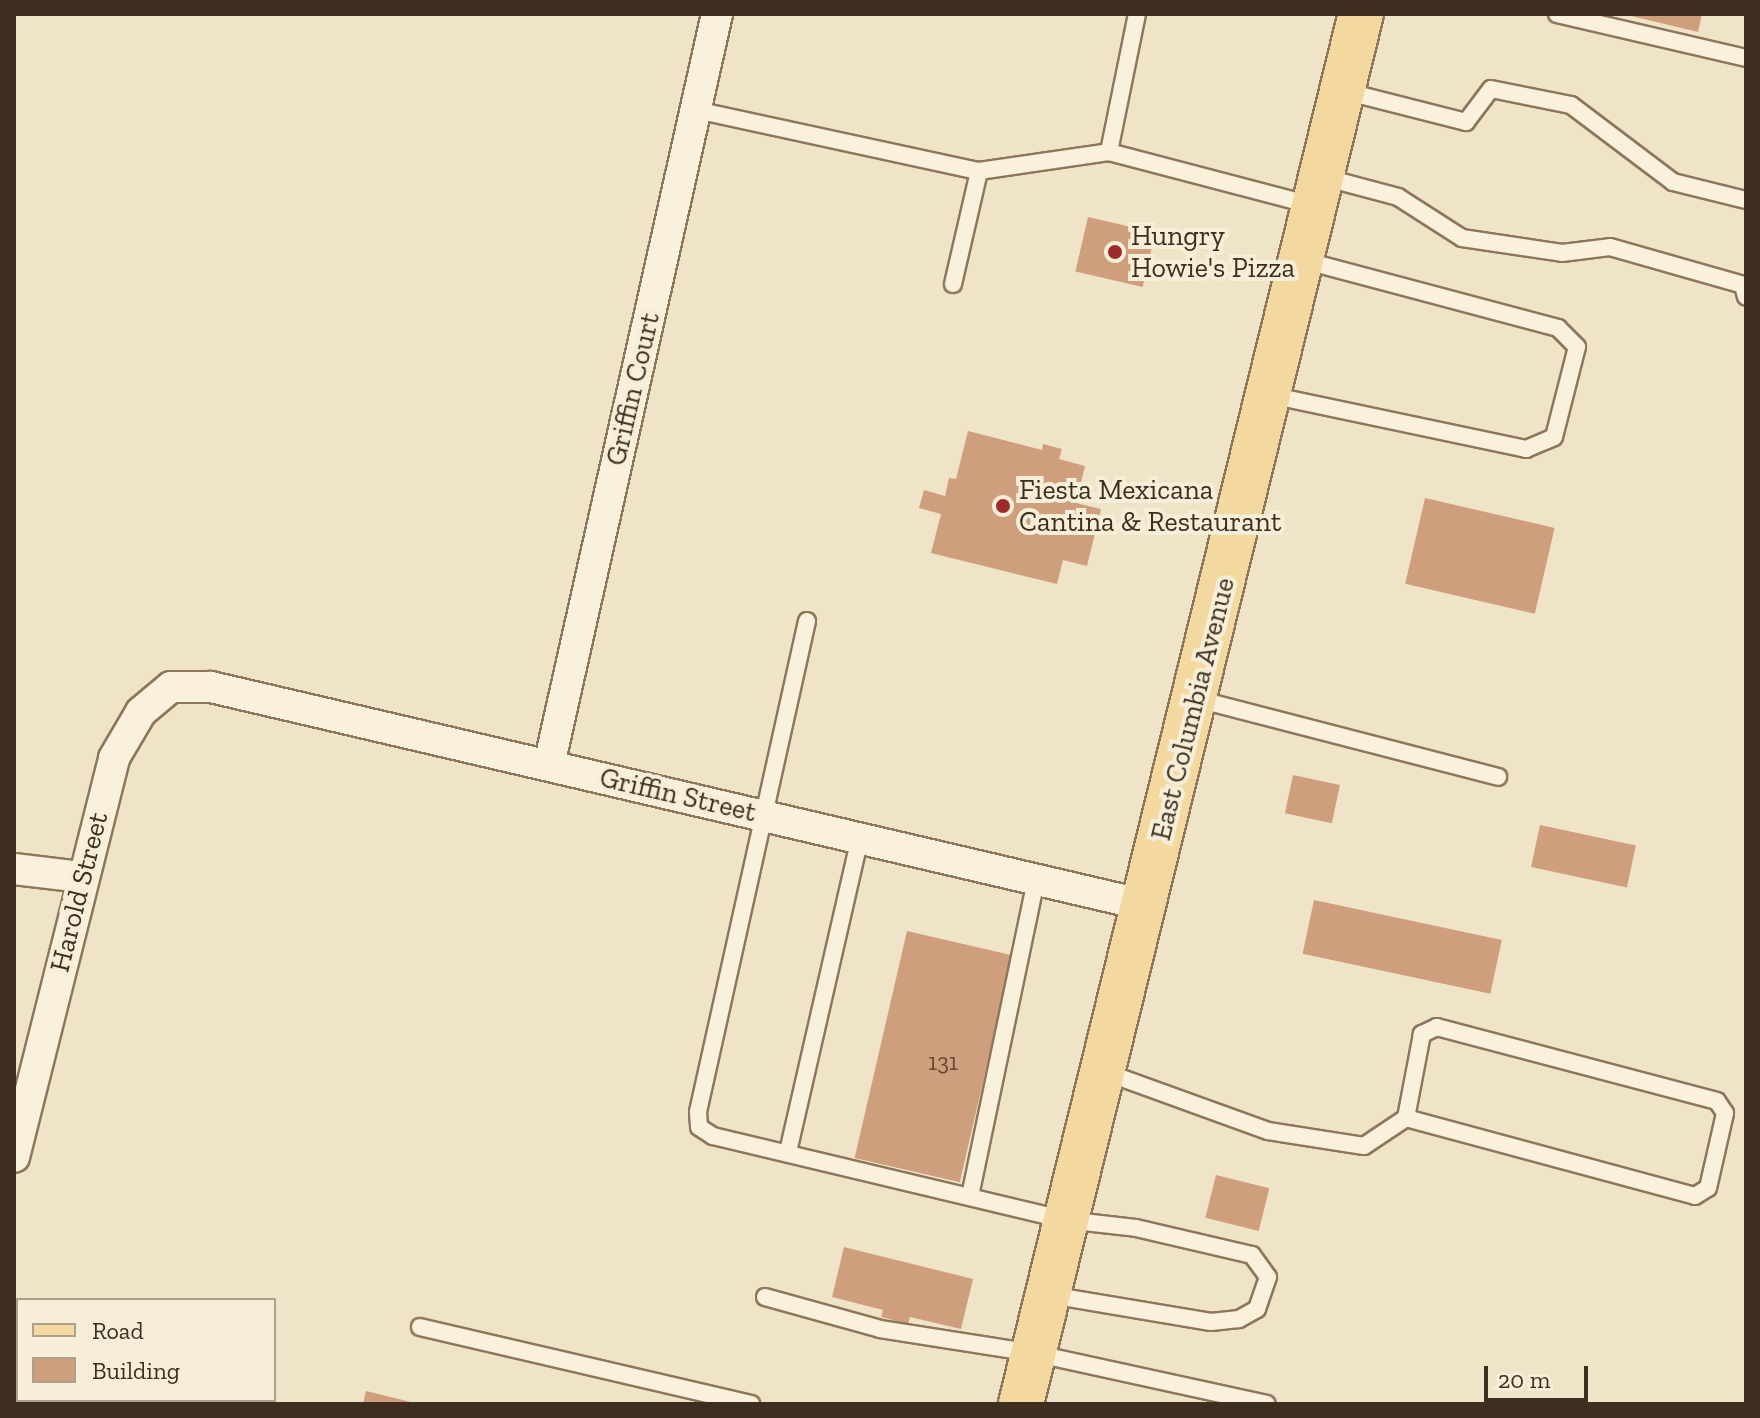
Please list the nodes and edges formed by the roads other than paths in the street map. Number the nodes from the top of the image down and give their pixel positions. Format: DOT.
graph roads {
  1 [pos="717,14"];
  2 [pos="1137,14"];
  3 [pos="1361,14"];
  4 [pos="1557,14"];
  5 [pos="1746,58"];
  6 [pos="1343,91"];
  7 [pos="696,110"];
  8 [pos="1109,152"];
  9 [pos="979,171"];
  10 [pos="1318,191"];
  11 [pos="1746,200"];
  12 [pos="1302,260"];
  13 [pos="953,284"];
  14 [pos="1746,297"];
  15 [pos="1269,395"];
  16 [pos="807,621"];
  17 [pos="211,687"];
  18 [pos="1195,699"];
  19 [pos="549,765"];
  20 [pos="1498,777"];
  21 [pos="766,816"];
  22 [pos="860,838"];
  23 [pos="14,869"];
  24 [pos="81,877"];
  25 [pos="1036,879"];
  26 [pos="1145,905"];
  27 [pos="1104,1071"];
  28 [pos="1406,1118"];
  29 [pos="788,1152"];
  30 [pos="14,1157"];
  31 [pos="970,1196"];
  32 [pos="1066,1220"];
  33 [pos="1047,1295"];
  34 [pos="765,1297"];
  35 [pos="420,1327"];
  36 [pos="1033,1353"];
  37 [pos="678,1396"];
  38 [pos="751,1404"];
  39 [pos="1021,1404"];
  40 [pos="1267,1404"];
  1 -- 7 [label="street, Griffin Court"];
  2 -- 8 [label="lane"];
  3 -- 6 [label="main road, East Columbia Avenue"];
  4 -- 5 [label="lane"];
  6 -- 10 [label="main road, East Columbia Avenue"];
  6 -- 11 [label="lane"];
  7 -- 9 [label="lane"];
  7 -- 19 [label="street, Griffin Court"];
  8 -- 9 [label="lane"];
  8 -- 10 [label="lane"];
  9 -- 13 [label="lane"];
  10 -- 12 [label="main road, East Columbia Avenue"];
  10 -- 14 [label="lane"];
  12 -- 15 [label="main road, East Columbia Avenue"];
  12 -- 15 [label="lane"];
  15 -- 18 [label="main road, East Columbia Avenue"];
  16 -- 21 [label="lane"];
  17 -- 19 [label="street, Griffin Street"];
  17 -- 24 [label="street, Harold Street"];
  18 -- 20 [label="lane"];
  18 -- 26 [label="main road, East Columbia Avenue"];
  19 -- 21 [label="street, Griffin Street"];
  21 -- 22 [label="street, Griffin Street"];
  21 -- 29 [label="lane"];
  22 -- 25 [label="street, Griffin Street"];
  22 -- 29 [label="lane"];
  23 -- 24 [label="street"];
  24 -- 30 [label="street, Harold Street"];
  25 -- 26 [label="street, Griffin Street"];
  25 -- 31 [label="lane"];
  26 -- 27 [label="main road, East Columbia Avenue"];
  27 -- 28 [label="lane"];
  27 -- 32 [label="main road, East Columbia Avenue"];
  28 -- 28 [label="lane"];
  29 -- 31 [label="lane"];
  31 -- 32 [label="lane"];
  32 -- 33 [label="main road, East Columbia Avenue"];
  32 -- 33 [label="lane"];
  33 -- 36 [label="main road, East Columbia Avenue"];
  34 -- 36 [label="lane"];
  35 -- 37 [label="lane"];
  36 -- 39 [label="main road, East Columbia Avenue"];
  36 -- 40 [label="lane"];
  37 -- 38 [label="lane"];
}
